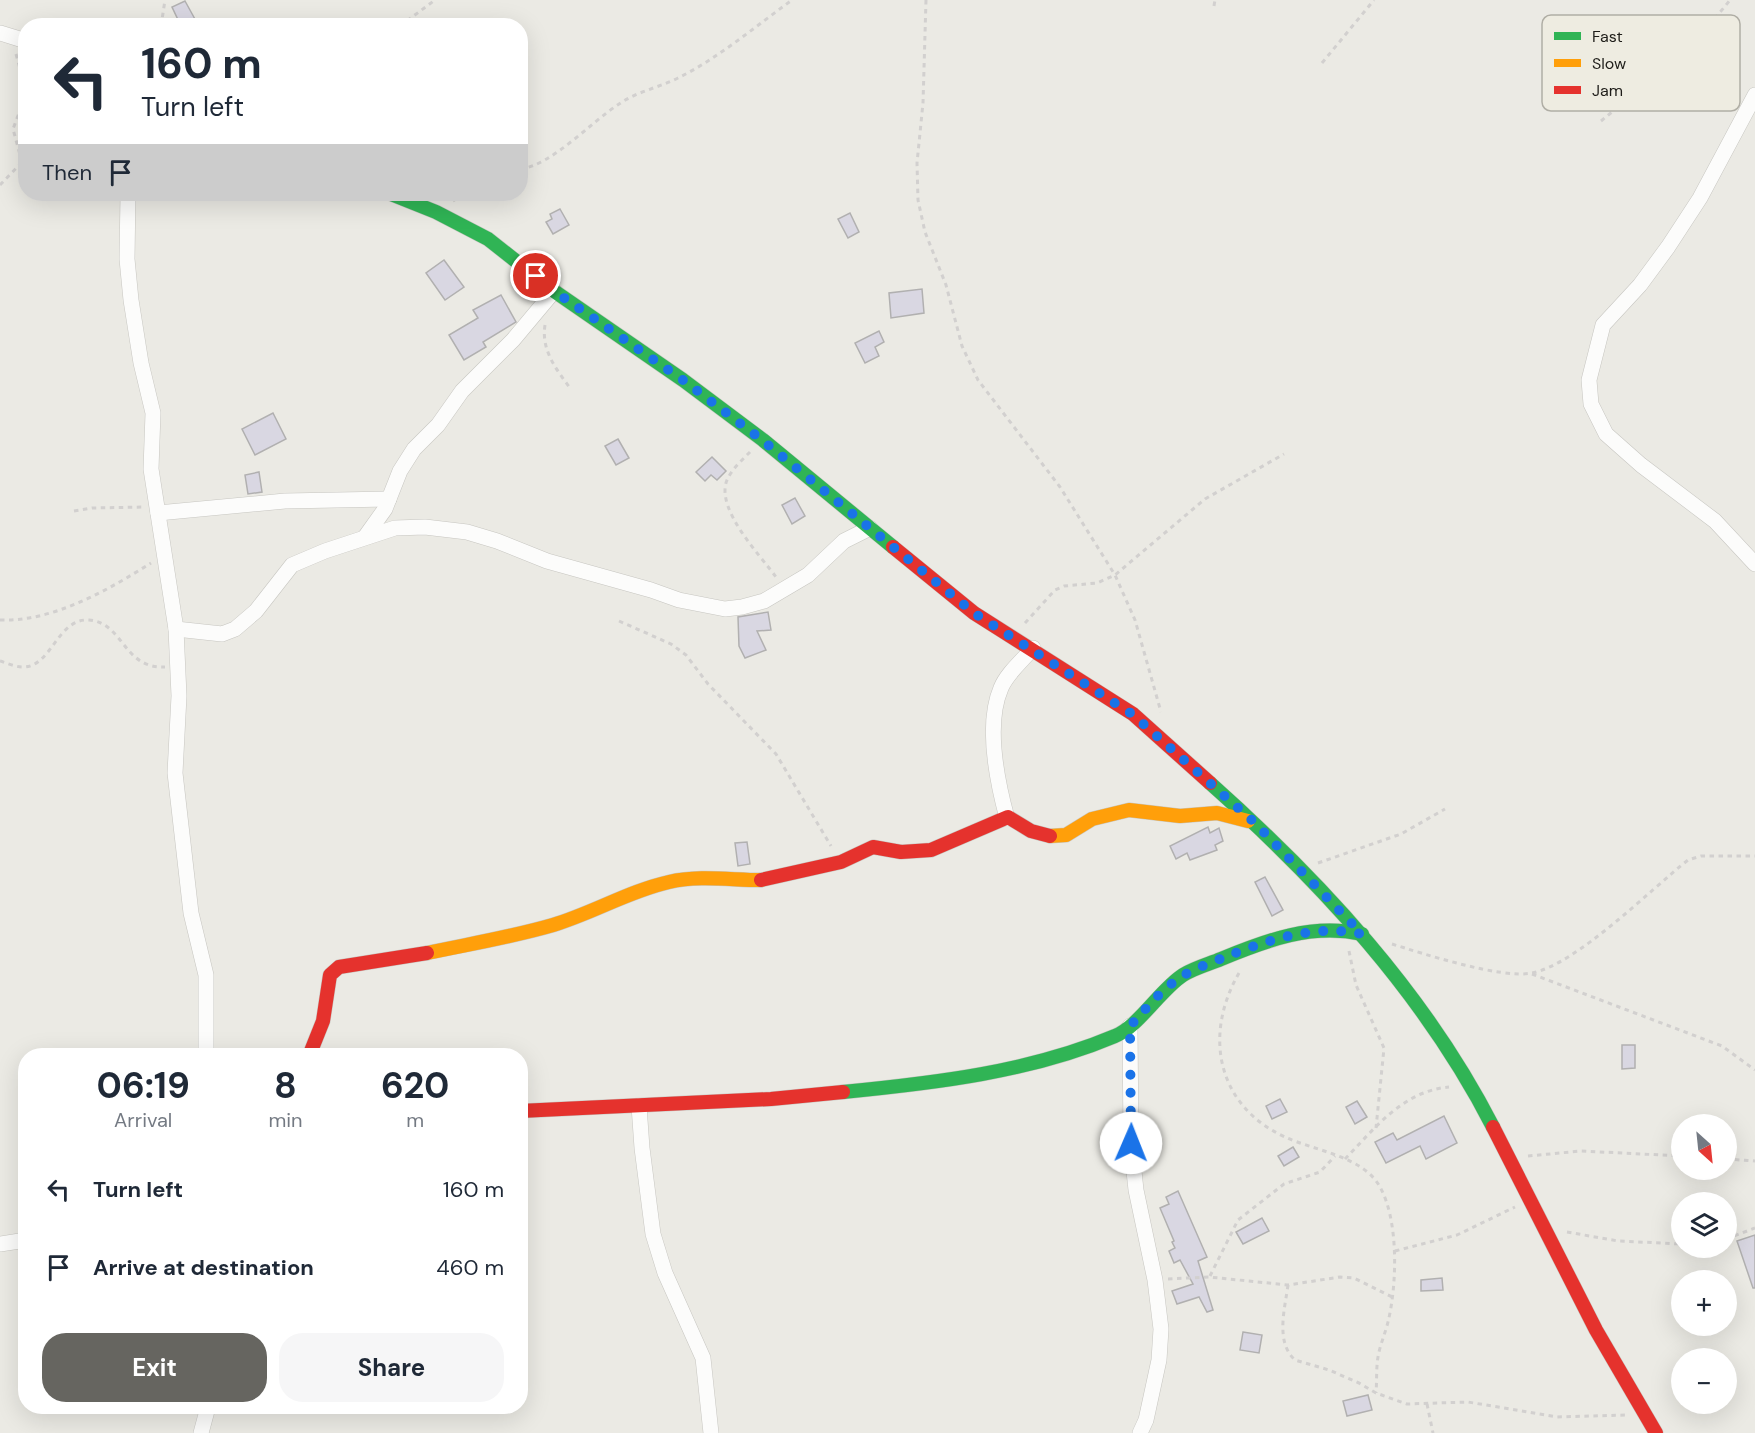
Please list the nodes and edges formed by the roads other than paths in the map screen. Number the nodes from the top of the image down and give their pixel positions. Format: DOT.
graph roads {
  1 [pos="3,34"];
  2 [pos="18,39"];
  3 [pos="1755,95"];
  4 [pos="128,201"];
  5 [pos="408,201"];
  6 [pos="554,291"];
  7 [pos="389,499"];
  8 [pos="158,510"];
  9 [pos="870,528"];
  10 [pos="365,537"];
  11 [pos="1755,564"];
  12 [pos="176,629"];
  13 [pos="1033,648"];
  14 [pos="1006,818"];
  15 [pos="1255,823"];
  16 [pos="1362,934"];
  17 [pos="1130,1026"];
  18 [pos="206,1048"];
  19 [pos="312,1048"];
  20 [pos="639,1106"];
  21 [pos="528,1111"];
  22 [pos="18,1241"];
  23 [pos="0,1244"];
  24 [pos="206,1414"];
  25 [pos="201,1433"];
  26 [pos="711,1433"];
  27 [pos="1140,1433"];
  28 [pos="1656,1433"];
  1 -- 2 [label="street"];
  3 -- 11 [label="street"];
  4 -- 8 [label="street"];
  5 -- 6 [label="street"];
  6 -- 7 [label="street"];
  6 -- 9 [label="street"];
  7 -- 8 [label="street"];
  7 -- 10 [label="street"];
  8 -- 12 [label="street"];
  9 -- 10 [label="street"];
  9 -- 13 [label="street"];
  10 -- 12 [label="street"];
  12 -- 18 [label="street"];
  13 -- 14 [label="street"];
  13 -- 15 [label="street"];
  14 -- 15 [label="street"];
  14 -- 19 [label="street"];
  15 -- 16 [label="street"];
  16 -- 17 [label="street"];
  16 -- 28 [label="street"];
  17 -- 20 [label="street"];
  17 -- 27 [label="street"];
  20 -- 21 [label="street"];
  20 -- 26 [label="street"];
  22 -- 23 [label="street"];
  24 -- 25 [label="street"];
}
